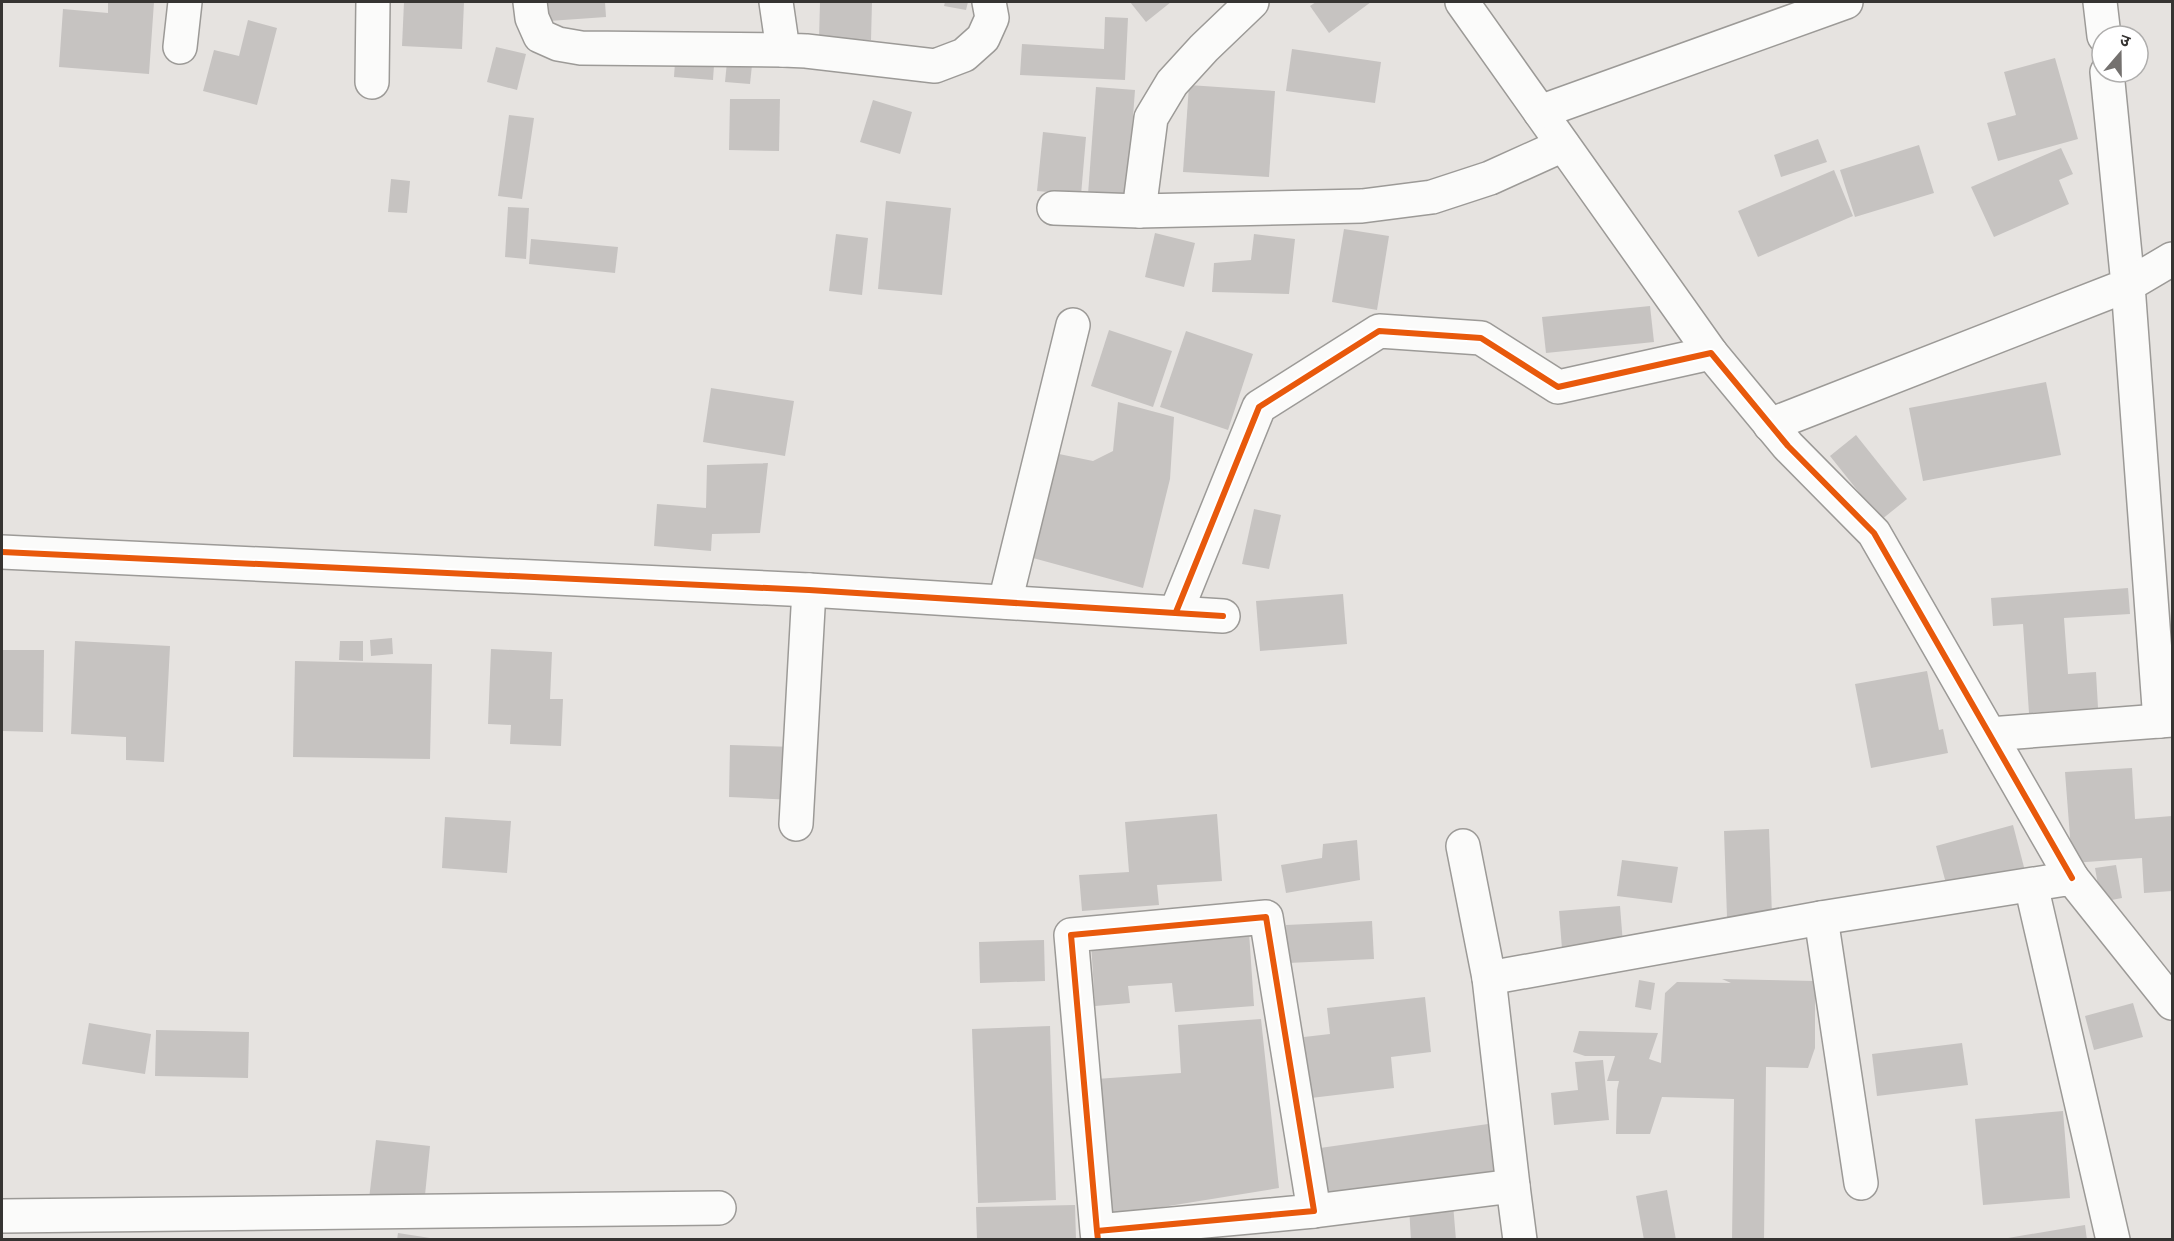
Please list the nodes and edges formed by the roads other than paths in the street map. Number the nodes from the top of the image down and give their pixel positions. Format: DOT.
graph roads {
  1 [pos="185,2"];
  2 [pos="373,2"];
  3 [pos="530,2"];
  4 [pos="776,2"];
  5 [pos="989,2"];
  6 [pos="1462,2"];
  7 [pos="1846,2"];
  8 [pos="2100,2"];
  9 [pos="1247,3"];
  10 [pos="2103,24"];
  11 [pos="180,47"];
  12 [pos="783,50"];
  13 [pos="372,82"];
  14 [pos="2108,84"];
  15 [pos="1540,112"];
  16 [pos="1563,145"];
  17 [pos="1054,208"];
  18 [pos="1139,211"];
  19 [pos="2172,260"];
  20 [pos="2128,285"];
  21 [pos="1073,324"];
  22 [pos="1711,353"];
  23 [pos="1770,424"];
  24 [pos="2,552"];
  25 [pos="809,590"];
  26 [pos="1005,602"];
  27 [pos="1176,612"];
  28 [pos="1223,616"];
  29 [pos="2166,720"];
  30 [pos="1990,734"];
  31 [pos="796,824"];
  32 [pos="1463,846"];
  33 [pos="2072,878"];
  34 [pos="2031,885"];
  35 [pos="1821,918"];
  36 [pos="1489,978"];
  37 [pos="2172,1003"];
  38 [pos="1861,1183"];
  39 [pos="1513,1186"];
  40 [pos="718,1208"];
  41 [pos="1314,1211"];
  42 [pos="2,1216"];
  43 [pos="1097,1235"];
  44 [pos="1520,1239"];
  45 [pos="2113,1239"];
  1 -- 11 [label="street"];
  2 -- 13 [label="street"];
  3 -- 12 [label="street"];
  4 -- 12 [label="street"];
  5 -- 12 [label="street"];
  6 -- 15 [label="street"];
  7 -- 15 [label="street"];
  8 -- 10 [label="street"];
  9 -- 18 [label="street"];
  14 -- 20 [label="street"];
  15 -- 16 [label="street"];
  16 -- 18 [label="street"];
  16 -- 22 [label="street"];
  17 -- 18 [label="street"];
  19 -- 20 [label="street"];
  20 -- 23 [label="street"];
  20 -- 29 [label="street"];
  21 -- 26 [label="street"];
  22 -- 23 [label="street"];
  22 -- 27 [label="street"];
  23 -- 30 [label="street"];
  24 -- 25 [label="street"];
  25 -- 26 [label="street"];
  25 -- 31 [label="street"];
  26 -- 27 [label="street"];
  27 -- 28 [label="street"];
  29 -- 30 [label="street"];
  30 -- 33 [label="street"];
  32 -- 36 [label="street"];
  33 -- 34 [label="street"];
  33 -- 37 [label="street"];
  34 -- 35 [label="street"];
  34 -- 45 [label="street"];
  35 -- 36 [label="street"];
  35 -- 38 [label="street"];
  36 -- 39 [label="street"];
  39 -- 41 [label="street"];
  39 -- 44 [label="street"];
  40 -- 42 [label="street"];
  41 -- 43 [label="street"];
  41 -- 43 [label="street"];
}
